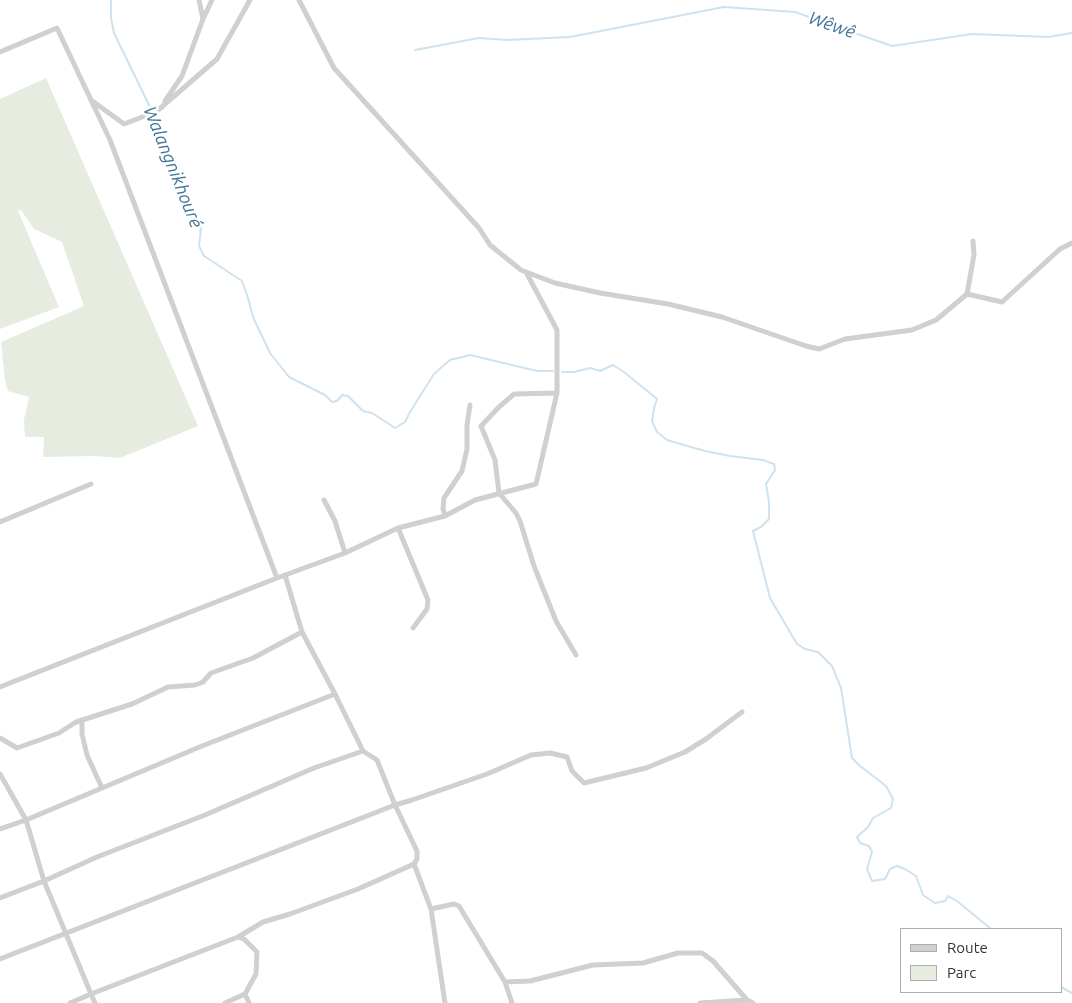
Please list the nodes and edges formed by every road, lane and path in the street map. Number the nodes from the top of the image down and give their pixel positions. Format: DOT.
graph roads {
  1 [pos="198,0"];
  2 [pos="212,0"];
  3 [pos="250,0"];
  4 [pos="299,0"];
  5 [pos="203,19"];
  6 [pos="0,52"];
  7 [pos="91,100"];
  8 [pos="150,114"];
  9 [pos="973,241"];
  10 [pos="1072,243"];
  11 [pos="526,272"];
  12 [pos="967,294"];
  13 [pos="556,393"];
  14 [pos="470,405"];
  15 [pos="91,484"];
  16 [pos="500,494"];
  17 [pos="324,500"];
  18 [pos="445,516"];
  19 [pos="0,522"];
  20 [pos="398,528"];
  21 [pos="345,554"];
  22 [pos="286,575"];
  23 [pos="278,578"];
  24 [pos="412,628"];
  25 [pos="302,632"];
  26 [pos="576,655"];
  27 [pos="0,687"];
  28 [pos="335,694"];
  29 [pos="742,712"];
  30 [pos="82,720"];
  31 [pos="0,738"];
  32 [pos="363,751"];
  33 [pos="0,774"];
  34 [pos="102,788"];
  35 [pos="394,805"];
  36 [pos="26,820"];
  37 [pos="0,829"];
  38 [pos="414,864"];
  39 [pos="44,882"];
  40 [pos="0,898"];
  41 [pos="431,908"];
  42 [pos="65,933"];
  43 [pos="238,937"];
  44 [pos="0,959"];
  45 [pos="504,982"];
  46 [pos="91,994"];
  47 [pos="245,994"];
  48 [pos="747,1000"];
  49 [pos="70,1003"];
  50 [pos="95,1003"];
  51 [pos="225,1003"];
  52 [pos="249,1003"];
  53 [pos="445,1003"];
  54 [pos="512,1003"];
  55 [pos="700,1003"];
  56 [pos="753,1003"];
  1 -- 5 [label="street"];
  2 -- 5 [label="street"];
  3 -- 5 [label="street"];
  4 -- 11 [label="street"];
  6 -- 7 [label="street"];
  7 -- 8 [label="street"];
  7 -- 23 [label="street"];
  9 -- 12 [label="street"];
  10 -- 12 [label="street"];
  11 -- 12 [label="street"];
  11 -- 13 [label="street"];
  13 -- 16 [label="street"];
  13 -- 16 [label="street"];
  14 -- 18 [label="street"];
  15 -- 19 [label="street"];
  16 -- 18 [label="street"];
  16 -- 26 [label="street"];
  17 -- 21 [label="street"];
  18 -- 20 [label="street"];
  20 -- 21 [label="street"];
  20 -- 24 [label="street"];
  21 -- 22 [label="street"];
  22 -- 23 [label="street"];
  22 -- 25 [label="street"];
  23 -- 27 [label="street"];
  25 -- 28 [label="street"];
  25 -- 30 [label="street"];
  28 -- 32 [label="street"];
  28 -- 34 [label="street"];
  29 -- 35 [label="street"];
  30 -- 31 [label="street"];
  30 -- 34 [label="street"];
  32 -- 35 [label="street"];
  32 -- 39 [label="street"];
  33 -- 36 [label="street"];
  34 -- 36 [label="street"];
  35 -- 38 [label="street"];
  35 -- 42 [label="street"];
  36 -- 37 [label="street"];
  36 -- 39 [label="street"];
  38 -- 41 [label="street"];
  38 -- 43 [label="street"];
  39 -- 40 [label="street"];
  39 -- 42 [label="street"];
  41 -- 45 [label="street"];
  41 -- 53 [label="street"];
  42 -- 44 [label="street"];
  42 -- 46 [label="street"];
  43 -- 46 [label="street"];
  43 -- 47 [label="street"];
  45 -- 48 [label="street"];
  45 -- 54 [label="street"];
  46 -- 49 [label="street"];
  46 -- 50 [label="street"];
  47 -- 51 [label="street"];
  47 -- 52 [label="street"];
  48 -- 55 [label="street"];
  48 -- 56 [label="street"];
}
